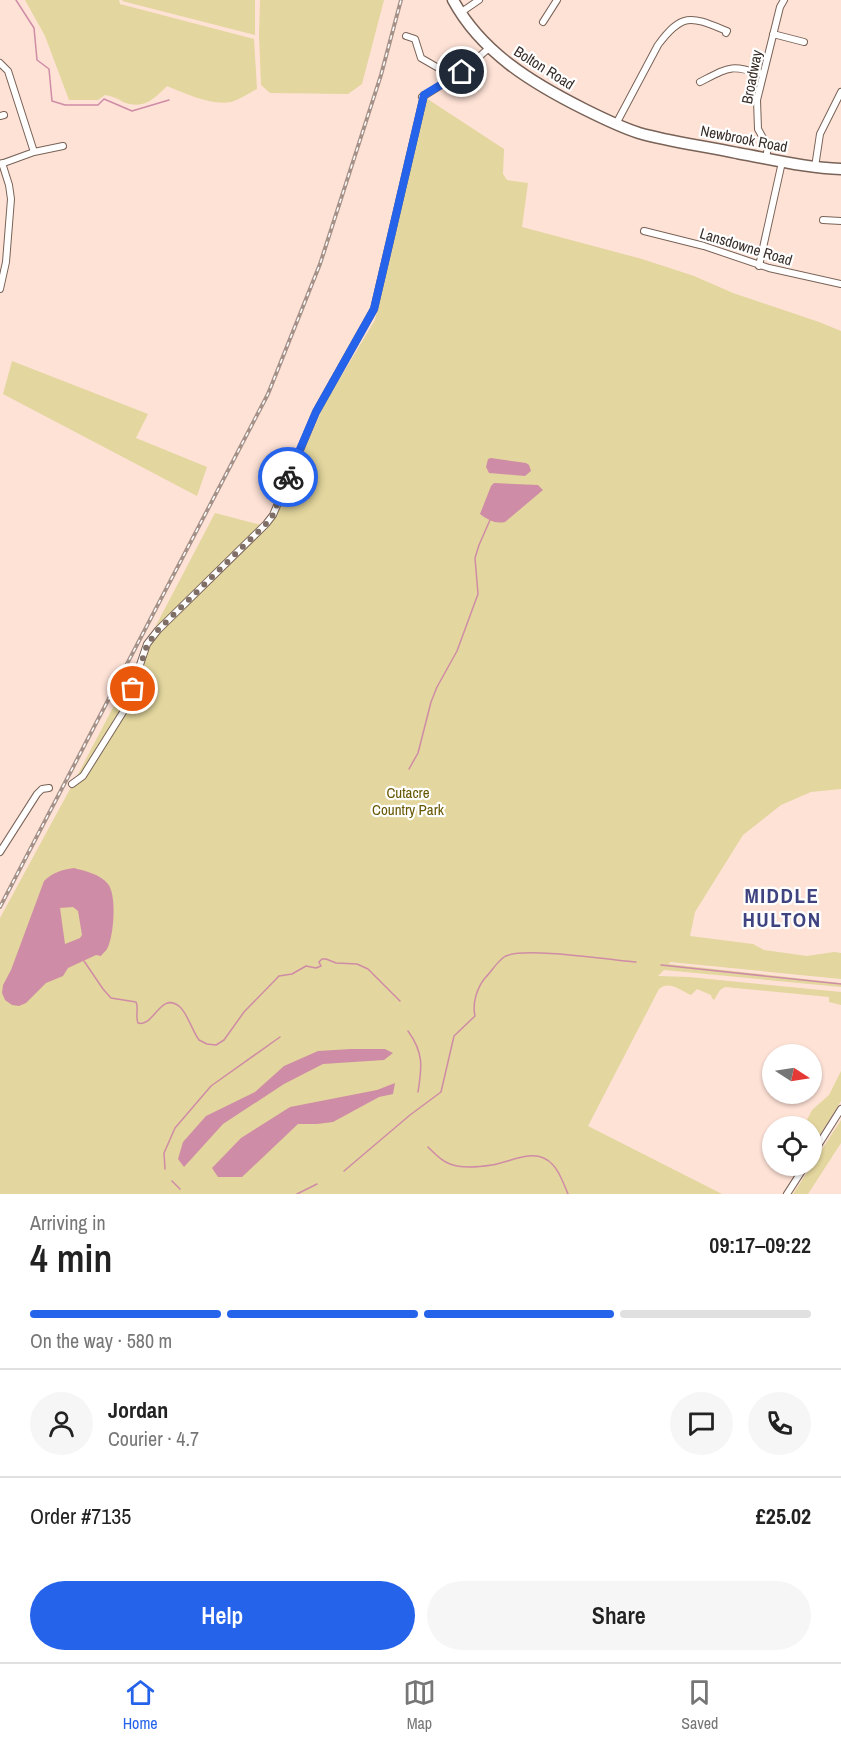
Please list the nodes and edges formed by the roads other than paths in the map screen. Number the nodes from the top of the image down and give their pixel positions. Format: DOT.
graph roads {
  1 [pos="453,0"];
  2 [pos="479,0"];
  3 [pos="557,0"];
  4 [pos="784,0"];
  5 [pos="460,13"];
  6 [pos="543,22"];
  7 [pos="726,33"];
  8 [pos="773,34"];
  9 [pos="406,36"];
  10 [pos="804,42"];
  11 [pos="489,48"];
  12 [pos="0,63"];
  13 [pos="763,74"];
  14 [pos="453,77"];
  15 [pos="703,79"];
  16 [pos="841,92"];
  17 [pos="616,124"];
  18 [pos="641,134"];
  19 [pos="63,146"];
  20 [pos="34,152"];
  21 [pos="766,158"];
  22 [pos="782,162"];
  23 [pos="1,163"];
  24 [pos="815,167"];
  25 [pos="841,170"];
  26 [pos="10,215"];
  27 [pos="0,217"];
  28 [pos="823,220"];
  29 [pos="841,221"];
  30 [pos="644,231"];
  31 [pos="3,263"];
  32 [pos="759,266"];
  33 [pos="841,284"];
  34 [pos="0,290"];
  35 [pos="72,784"];
  36 [pos="49,788"];
  37 [pos="0,852"];
  38 [pos="841,1109"];
  39 [pos="822,1139"];
  40 [pos="799,1176"];
  41 [pos="787,1194"];
  1 -- 5 [label="highway, Bolton Road"];
  2 -- 5 [label="street"];
  3 -- 6 [label="street"];
  4 -- 8 [label="street, Broadway"];
  5 -- 11 [label="highway, Bolton Road"];
  7 -- 17 [label="street"];
  8 -- 10 [label="street"];
  8 -- 13 [label="street, Broadway"];
  9 -- 14 [label="street"];
  11 -- 14 [label="street"];
  11 -- 17 [label="highway, Bolton Road"];
  12 -- 20 [label="street"];
  13 -- 15 [label="street"];
  13 -- 21 [label="street, Broadway"];
  14 -- 35 [label="street"];
  16 -- 24 [label="street"];
  17 -- 18 [label="highway, Bolton Road"];
  18 -- 21 [label="highway, Newbrook Road"];
  19 -- 20 [label="street"];
  20 -- 23 [label="street"];
  21 -- 22 [label="highway, Newbrook Road"];
  22 -- 24 [label="highway, Newbrook Road"];
  22 -- 32 [label="street"];
  23 -- 26 [label="street"];
  24 -- 25 [label="highway, Newbrook Road"];
  26 -- 27 [label="street"];
  26 -- 31 [label="street"];
  28 -- 29 [label="street"];
  30 -- 32 [label="street, Lansdowne Road"];
  31 -- 34 [label="street"];
  32 -- 33 [label="street, Lansdowne Road"];
  36 -- 37 [label="street"];
  38 -- 39 [label="street"];
  40 -- 41 [label="street"];
}
